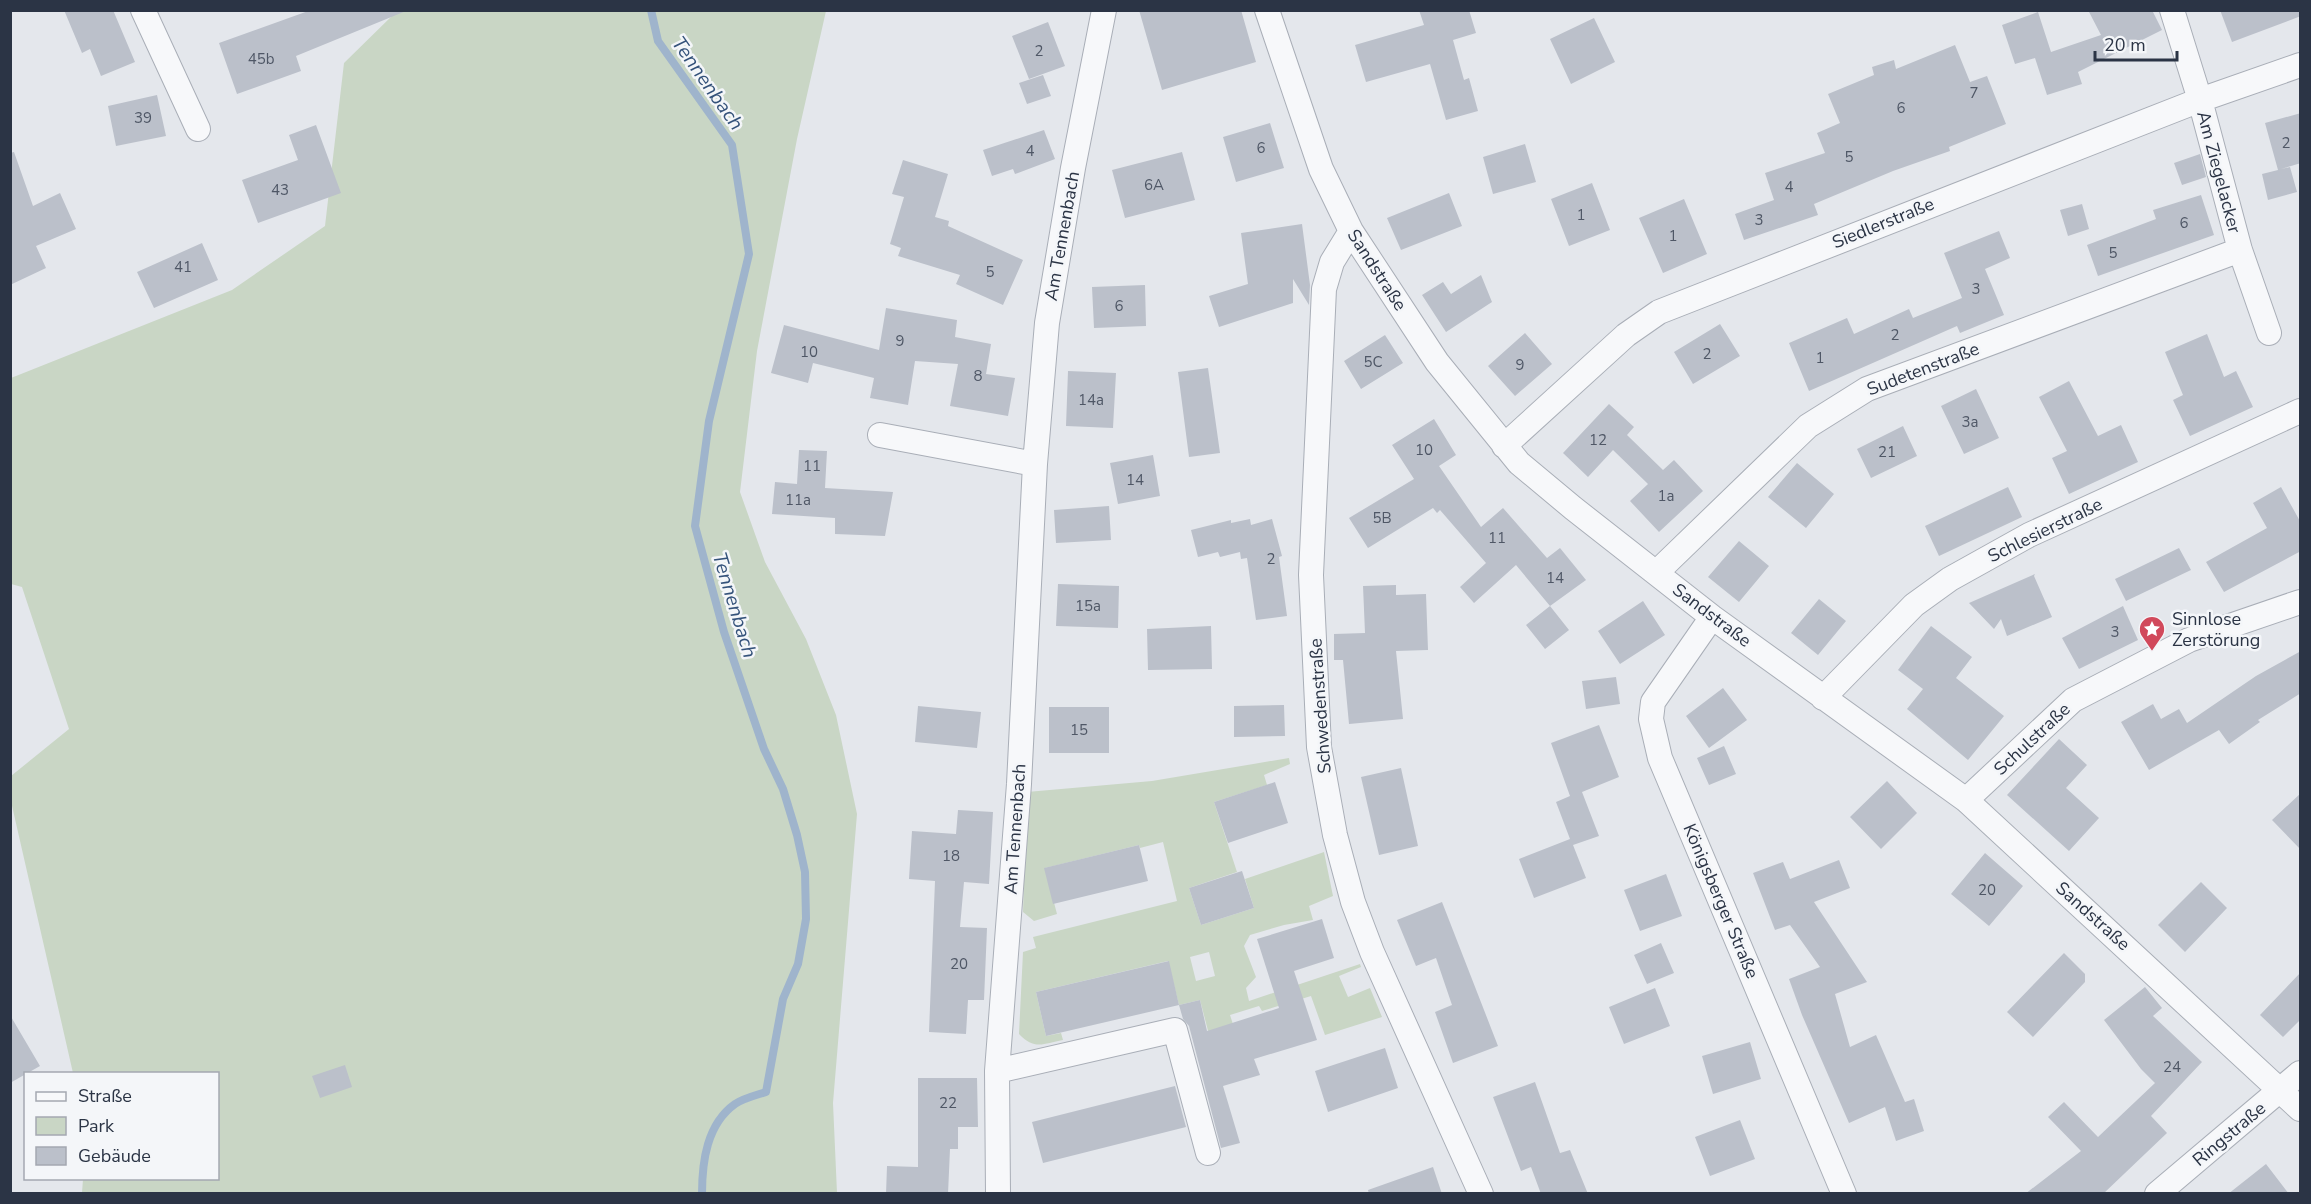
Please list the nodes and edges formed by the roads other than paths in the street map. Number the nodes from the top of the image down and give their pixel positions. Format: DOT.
graph roads {
  1 [pos="143,10"];
  2 [pos="1104,10"];
  3 [pos="1267,10"];
  4 [pos="2172,10"];
  5 [pos="2301,65"];
  6 [pos="2200,100"];
  7 [pos="198,129"];
  8 [pos="1351,231"];
  9 [pos="2240,250"];
  10 [pos="2269,333"];
  11 [pos="2301,411"];
  12 [pos="880,435"];
  13 [pos="1504,446"];
  14 [pos="1035,464"];
  15 [pos="1656,573"];
  16 [pos="2301,602"];
  17 [pos="1712,617"];
  18 [pos="1823,698"];
  19 [pos="1966,800"];
  20 [pos="997,1071"];
  21 [pos="2301,1073"];
  22 [pos="2282,1089"];
  23 [pos="2301,1109"];
  24 [pos="1208,1153"];
  25 [pos="998,1194"];
  26 [pos="1481,1194"];
  27 [pos="1844,1194"];
  28 [pos="2157,1194"];
  1 -- 7 [label="street"];
  2 -- 14 [label="street, Am Tennenbach"];
  3 -- 8 [label="street, Sandstraße"];
  4 -- 6 [label="street, Am Ziegelacker"];
  5 -- 6 [label="street, Siedlerstraße"];
  6 -- 9 [label="street, Am Ziegelacker"];
  6 -- 13 [label="street, Siedlerstraße"];
  8 -- 13 [label="street, Sandstraße"];
  8 -- 26 [label="street, Schwedenstraße"];
  9 -- 10 [label="street, Am Ziegelacker"];
  9 -- 15 [label="street, Sudetenstraße"];
  11 -- 18 [label="street, Schlesierstraße"];
  12 -- 14 [label="street"];
  13 -- 15 [label="street, Sandstraße"];
  14 -- 20 [label="street, Am Tennenbach"];
  15 -- 17 [label="street, Sandstraße"];
  16 -- 19 [label="street, Schulstraße"];
  17 -- 18 [label="street, Sandstraße"];
  17 -- 27 [label="street, Königsberger Straße"];
  18 -- 19 [label="street, Sandstraße"];
  19 -- 22 [label="street, Sandstraße"];
  20 -- 24 [label="street"];
  20 -- 25 [label="street, Am Tennenbach"];
  21 -- 22 [label="street, Ringstraße"];
  22 -- 23 [label="street, Sandstraße"];
  22 -- 28 [label="street, Ringstraße"];
}
